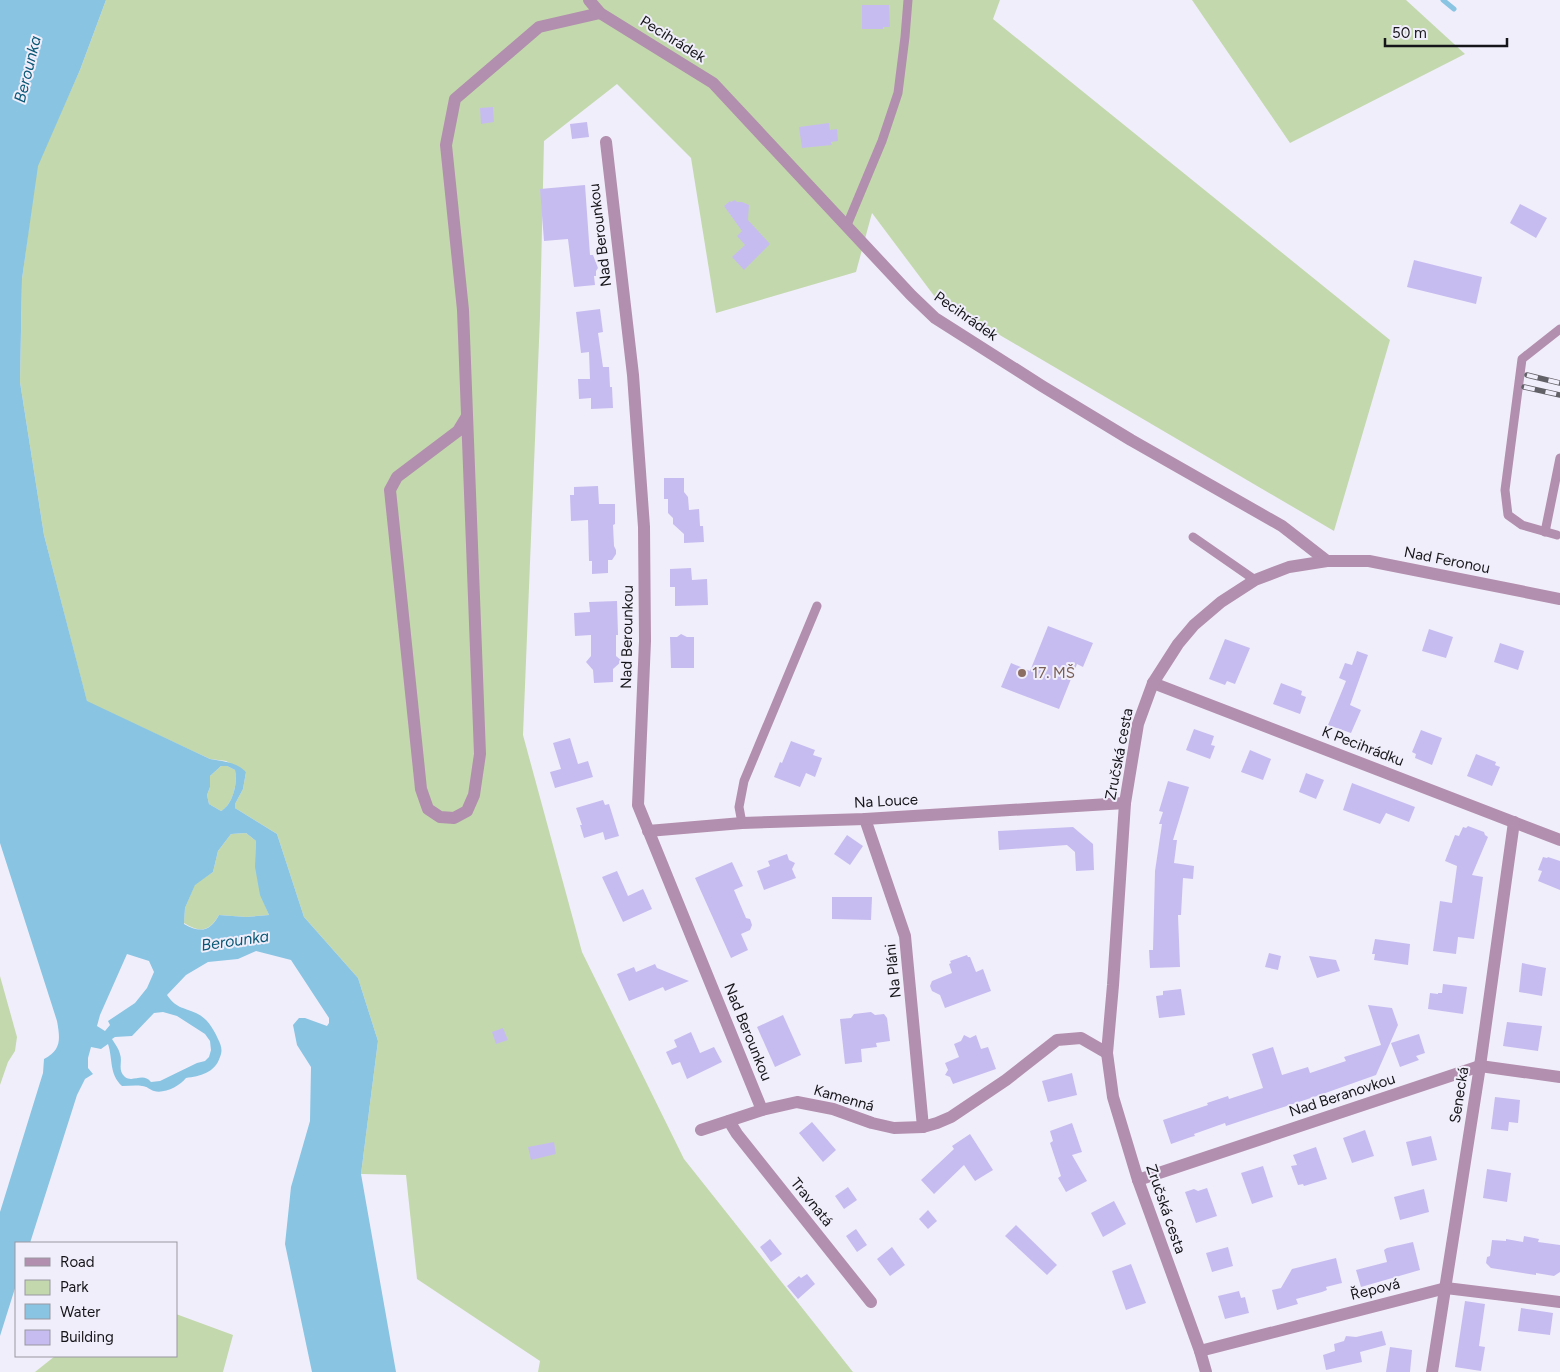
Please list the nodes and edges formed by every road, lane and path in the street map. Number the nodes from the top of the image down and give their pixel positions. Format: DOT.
graph roads {
  1 [pos="589,0"];
  2 [pos="908,0"];
  3 [pos="600,13"];
  4 [pos="606,142"];
  5 [pos="847,225"];
  6 [pos="1560,329"];
  7 [pos="467,416"];
  8 [pos="1560,458"];
  9 [pos="1544,532"];
  10 [pos="1557,536"];
  11 [pos="1193,537"];
  12 [pos="1327,561"];
  13 [pos="1255,580"];
  14 [pos="1560,599"];
  15 [pos="817,606"];
  16 [pos="1153,683"];
  17 [pos="1125,804"];
  18 [pos="865,819"];
  19 [pos="1514,822"];
  20 [pos="742,823"];
  21 [pos="648,831"];
  22 [pos="1560,840"];
  23 [pos="1107,1053"];
  24 [pos="1480,1066"];
  25 [pos="1560,1077"];
  26 [pos="762,1110"];
  27 [pos="729,1121"];
  28 [pos="923,1127"];
  29 [pos="701,1130"];
  30 [pos="1138,1180"];
  31 [pos="1446,1288"];
  32 [pos="871,1302"];
  33 [pos="1560,1302"];
  34 [pos="1200,1351"];
  35 [pos="1206,1372"];
  36 [pos="1432,1372"];
  1 -- 3 [label="street, Pecihrádek"];
  2 -- 5 [label="lane"];
  3 -- 5 [label="street, Pecihrádek"];
  3 -- 7 [label="street"];
  4 -- 21 [label="street, Nad Berounkou"];
  5 -- 12 [label="street, Pecihrádek"];
  6 -- 9 [label="lane"];
  7 -- 7 [label="street"];
  8 -- 9 [label="lane"];
  9 -- 10 [label="lane"];
  11 -- 13 [label="lane"];
  12 -- 13 [label="street, Zručská cesta"];
  12 -- 14 [label="street, Nad Feronou"];
  13 -- 16 [label="street, Zručská cesta"];
  15 -- 20 [label="lane"];
  16 -- 17 [label="street, Zručská cesta"];
  16 -- 19 [label="street, K Pecihrádku"];
  17 -- 18 [label="street, Na Louce"];
  17 -- 23 [label="street, Zručská cesta"];
  18 -- 20 [label="street, Na Louce"];
  18 -- 28 [label="street, Na Pláni"];
  19 -- 22 [label="street, K Pecihrádku"];
  19 -- 24 [label="street, Senecká"];
  20 -- 21 [label="street, Na Louce"];
  21 -- 26 [label="street, Nad Berounkou"];
  23 -- 28 [label="street"];
  23 -- 30 [label="street, Zručská cesta"];
  24 -- 25 [label="street, Nad Beranovkou"];
  24 -- 30 [label="street, Nad Beranovkou"];
  24 -- 31 [label="street, Senecká"];
  26 -- 27 [label="street, Kamenná"];
  26 -- 28 [label="street, Kamenná"];
  27 -- 29 [label="street, Kamenná"];
  27 -- 32 [label="street, Travnatá"];
  30 -- 34 [label="street, Zručská cesta"];
  31 -- 33 [label="street, Řepová"];
  31 -- 34 [label="street, Řepová"];
  31 -- 36 [label="street, Senecká"];
  34 -- 35 [label="street, Zručská cesta"];
}
